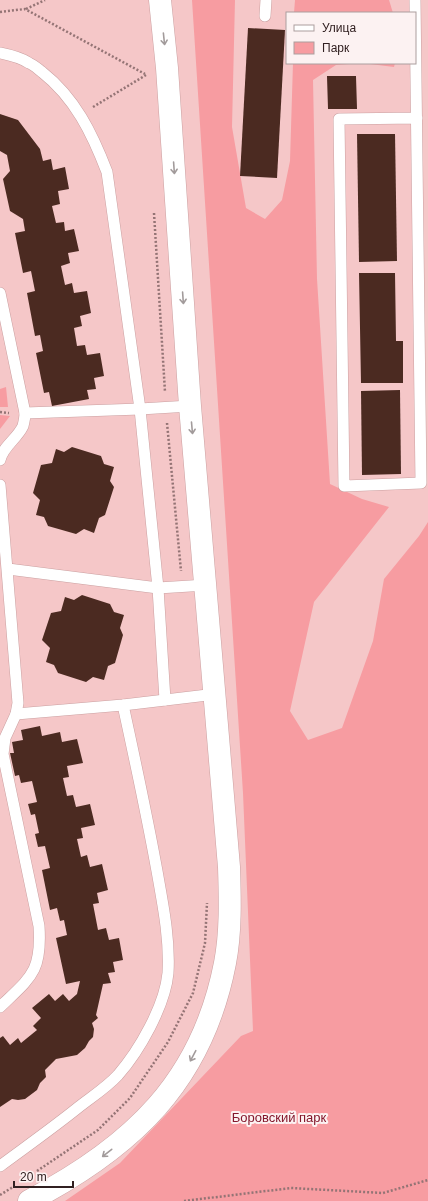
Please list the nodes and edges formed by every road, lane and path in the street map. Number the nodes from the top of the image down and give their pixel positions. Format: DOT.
graph roads {
  1 [pos="45,0"];
  2 [pos="160,0"];
  3 [pos="266,0"];
  4 [pos="415,0"];
  5 [pos="25,10"];
  6 [pos="0,12"];
  7 [pos="415,12"];
  8 [pos="265,16"];
  9 [pos="0,53"];
  10 [pos="416,59"];
  11 [pos="167,68"];
  12 [pos="417,118"];
  13 [pos="0,293"];
  14 [pos="190,406"];
  15 [pos="140,409"];
  16 [pos="26,413"];
  17 [pos="0,460"];
  18 [pos="0,485"];
  19 [pos="8,569"];
  20 [pos="206,585"];
  21 [pos="158,588"];
  22 [pos="216,694"];
  23 [pos="164,700"];
  24 [pos="123,705"];
  25 [pos="16,714"];
  26 [pos="0,1007"];
  27 [pos="0,1166"];
  28 [pos="428,1180"];
  29 [pos="29,1201"];
  30 [pos="184,1201"];
  1 -- 5 [label="path"];
  2 -- 11 [label="street, one-way"];
  3 -- 8 [label="lane"];
  4 -- 7 [label="lane"];
  5 -- 6 [label="path"];
  5 -- 11 [label="path"];
  9 -- 15 [label="lane"];
  10 -- 12 [label="lane"];
  11 -- 14 [label="street, one-way"];
  12 -- 12 [label="lane"];
  13 -- 16 [label="lane"];
  14 -- 15 [label="lane"];
  14 -- 20 [label="street, one-way"];
  15 -- 16 [label="lane"];
  15 -- 21 [label="lane"];
  16 -- 17 [label="lane"];
  18 -- 19 [label="lane"];
  19 -- 21 [label="lane"];
  19 -- 25 [label="lane"];
  20 -- 21 [label="lane"];
  20 -- 22 [label="street"];
  21 -- 23 [label="lane"];
  22 -- 23 [label="lane"];
  22 -- 29 [label="street, one-way"];
  23 -- 24 [label="lane"];
  24 -- 25 [label="lane"];
  24 -- 27 [label="lane"];
  25 -- 26 [label="lane"];
  28 -- 30 [label="path"];
}
